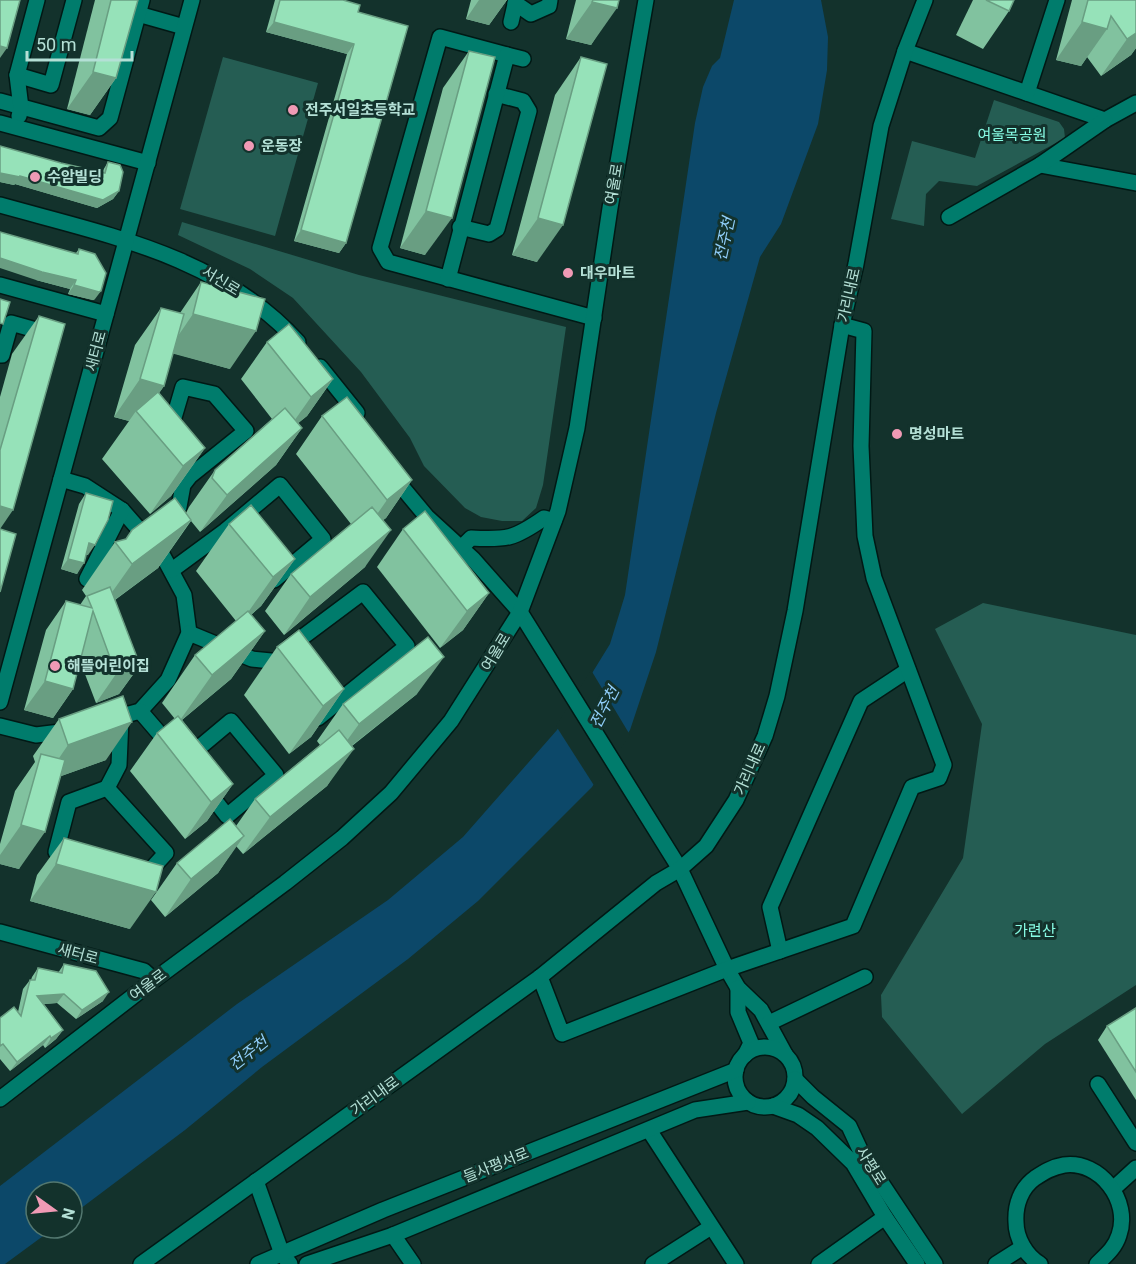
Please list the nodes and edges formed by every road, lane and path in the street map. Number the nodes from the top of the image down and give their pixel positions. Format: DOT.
graph roads {
  1 [pos="37,0"];
  2 [pos="74,0"];
  3 [pos="192,0"];
  4 [pos="550,0"];
  5 [pos="646,0"];
  6 [pos="926,0"];
  7 [pos="1057,0"];
  8 [pos="515,2"];
  9 [pos="140,7"];
  10 [pos="511,22"];
  11 [pos="184,27"];
  12 [pos="905,51"];
  13 [pos="507,55"];
  14 [pos="524,59"];
  15 [pos="17,75"];
  16 [pos="1027,93"];
  17 [pos="496,94"];
  18 [pos="0,101"];
  19 [pos="1136,103"];
  20 [pos="21,108"];
  21 [pos="1106,120"];
  22 [pos="0,123"];
  23 [pos="15,128"];
  24 [pos="148,163"];
  25 [pos="1040,165"];
  26 [pos="1136,183"];
  27 [pos="0,205"];
  28 [pos="949,217"];
  29 [pos="460,227"];
  30 [pos="125,240"];
  31 [pos="448,279"];
  32 [pos="0,285"];
  33 [pos="106,314"];
  34 [pos="594,318"];
  35 [pos="842,325"];
  36 [pos="54,347"];
  37 [pos="0,355"];
  38 [pos="364,423"];
  39 [pos="174,448"];
  40 [pos="384,466"];
  41 [pos="61,479"];
  42 [pos="122,510"];
  43 [pos="554,521"];
  44 [pos="156,543"];
  45 [pos="461,548"];
  46 [pos="172,570"];
  47 [pos="261,576"];
  48 [pos="87,579"];
  49 [pos="520,612"];
  50 [pos="189,633"];
  51 [pos="271,661"];
  52 [pos="908,670"];
  53 [pos="291,685"];
  54 [pos="305,701"];
  55 [pos="0,702"];
  56 [pos="140,711"];
  57 [pos="121,716"];
  58 [pos="100,722"];
  59 [pos="0,726"];
  60 [pos="78,728"];
  61 [pos="191,770"];
  62 [pos="107,788"];
  63 [pos="78,858"];
  64 [pos="680,869"];
  65 [pos="123,870"];
  66 [pos="0,932"];
  67 [pos="780,951"];
  68 [pos="727,969"];
  69 [pos="540,977"];
  70 [pos="865,977"];
  71 [pos="154,980"];
  72 [pos="738,988"];
  73 [pos="769,1023"];
  74 [pos="785,1054"];
  75 [pos="745,1055"];
  76 [pos="736,1070"];
  77 [pos="795,1079"];
  78 [pos="1098,1084"];
  79 [pos="0,1099"];
  80 [pos="748,1102"];
  81 [pos="773,1106"];
  82 [pos="675,1118"];
  83 [pos="649,1130"];
  84 [pos="1136,1143"];
  85 [pos="1136,1168"];
  86 [pos="256,1181"];
  87 [pos="1113,1189"];
  88 [pos="885,1218"];
  89 [pos="711,1227"];
  90 [pos="393,1235"];
  91 [pos="1023,1247"];
  92 [pos="286,1259"];
  93 [pos="141,1264"];
  94 [pos="258,1264"];
  95 [pos="307,1264"];
  96 [pos="413,1264"];
  97 [pos="652,1264"];
  98 [pos="736,1264"];
  99 [pos="819,1264"];
  100 [pos="917,1264"];
  101 [pos="935,1264"];
  102 [pos="996,1264"];
  103 [pos="1040,1264"];
  104 [pos="1097,1264"];
  1 -- 15 [label="street"];
  2 -- 15 [label="street"];
  3 -- 11 [label="street, 새터로"];
  4 -- 8 [label="street"];
  5 -- 34 [label="street, 여울로"];
  6 -- 12 [label="street, 가리내로"];
  7 -- 16 [label="street"];
  8 -- 10 [label="street"];
  9 -- 11 [label="street"];
  9 -- 20 [label="street"];
  11 -- 24 [label="street, 새터로"];
  12 -- 16 [label="street"];
  12 -- 35 [label="street, 가리내로"];
  13 -- 14 [label="street"];
  13 -- 17 [label="street"];
  13 -- 31 [label="street"];
  15 -- 20 [label="street"];
  16 -- 21 [label="street"];
  17 -- 29 [label="street"];
  17 -- 29 [label="street"];
  18 -- 20 [label="street"];
  19 -- 21 [label="street"];
  20 -- 23 [label="street"];
  21 -- 25 [label="street"];
  22 -- 23 [label="street"];
  23 -- 24 [label="street"];
  24 -- 30 [label="street, 새터로"];
  25 -- 26 [label="street"];
  25 -- 28 [label="street"];
  27 -- 30 [label="street, 서신로"];
  29 -- 31 [label="street"];
  30 -- 33 [label="street, 새터로"];
  30 -- 38 [label="street, 서신로"];
  31 -- 34 [label="street"];
  32 -- 33 [label="street"];
  33 -- 41 [label="street, 새터로"];
  34 -- 43 [label="street, 여울로"];
  35 -- 52 [label="street"];
  35 -- 64 [label="street, 가리내로"];
  36 -- 37 [label="street"];
  39 -- 44 [label="street"];
  40 -- 45 [label="street"];
  41 -- 42 [label="street"];
  41 -- 55 [label="street, 새터로"];
  42 -- 44 [label="street"];
  42 -- 48 [label="street"];
  43 -- 45 [label="street"];
  43 -- 49 [label="street, 여울로"];
  44 -- 46 [label="street"];
  45 -- 49 [label="street"];
  46 -- 47 [label="street"];
  46 -- 50 [label="street"];
  49 -- 64 [label="street, 사평로"];
  49 -- 71 [label="street, 여울로"];
  50 -- 51 [label="street"];
  50 -- 56 [label="street"];
  51 -- 53 [label="street"];
  51 -- 54 [label="street"];
  52 -- 67 [label="street"];
  52 -- 67 [label="street"];
  56 -- 57 [label="street"];
  56 -- 61 [label="street"];
  57 -- 58 [label="street"];
  57 -- 62 [label="street"];
  59 -- 60 [label="street"];
  61 -- 61 [label="street"];
  62 -- 63 [label="street"];
  62 -- 65 [label="street"];
  64 -- 68 [label="street, 사평로"];
  64 -- 69 [label="street, 가리내로"];
  66 -- 71 [label="street, 새터로"];
  67 -- 68 [label="street"];
  68 -- 69 [label="street"];
  68 -- 72 [label="street, 사평로"];
  69 -- 86 [label="street, 가리내로"];
  70 -- 73 [label="street"];
  71 -- 79 [label="street, 여울로"];
  72 -- 73 [label="street, 사평로"];
  72 -- 75 [label="street"];
  73 -- 74 [label="street, 사평로"];
  74 -- 75 [label="street"];
  74 -- 77 [label="street, 사평로"];
  75 -- 76 [label="street"];
  76 -- 80 [label="street"];
  76 -- 92 [label="street, 들사평서로"];
  77 -- 81 [label="street"];
  77 -- 101 [label="street, 사평로"];
  78 -- 84 [label="street"];
  80 -- 81 [label="street, 사평로"];
  80 -- 82 [label="street, 사평로"];
  81 -- 88 [label="street, 사평로"];
  82 -- 83 [label="street, 들사평서로"];
  83 -- 89 [label="street"];
  83 -- 90 [label="street, 들사평서로"];
  85 -- 87 [label="street"];
  86 -- 92 [label="street"];
  86 -- 93 [label="street, 가리내로"];
  87 -- 91 [label="street"];
  87 -- 104 [label="street"];
  88 -- 99 [label="street"];
  88 -- 100 [label="street, 사평로"];
  89 -- 97 [label="street"];
  89 -- 98 [label="street"];
  90 -- 95 [label="street, 들사평서로"];
  90 -- 96 [label="street"];
  91 -- 102 [label="street"];
  91 -- 103 [label="street"];
  92 -- 94 [label="street, 들사평서로"];
}
